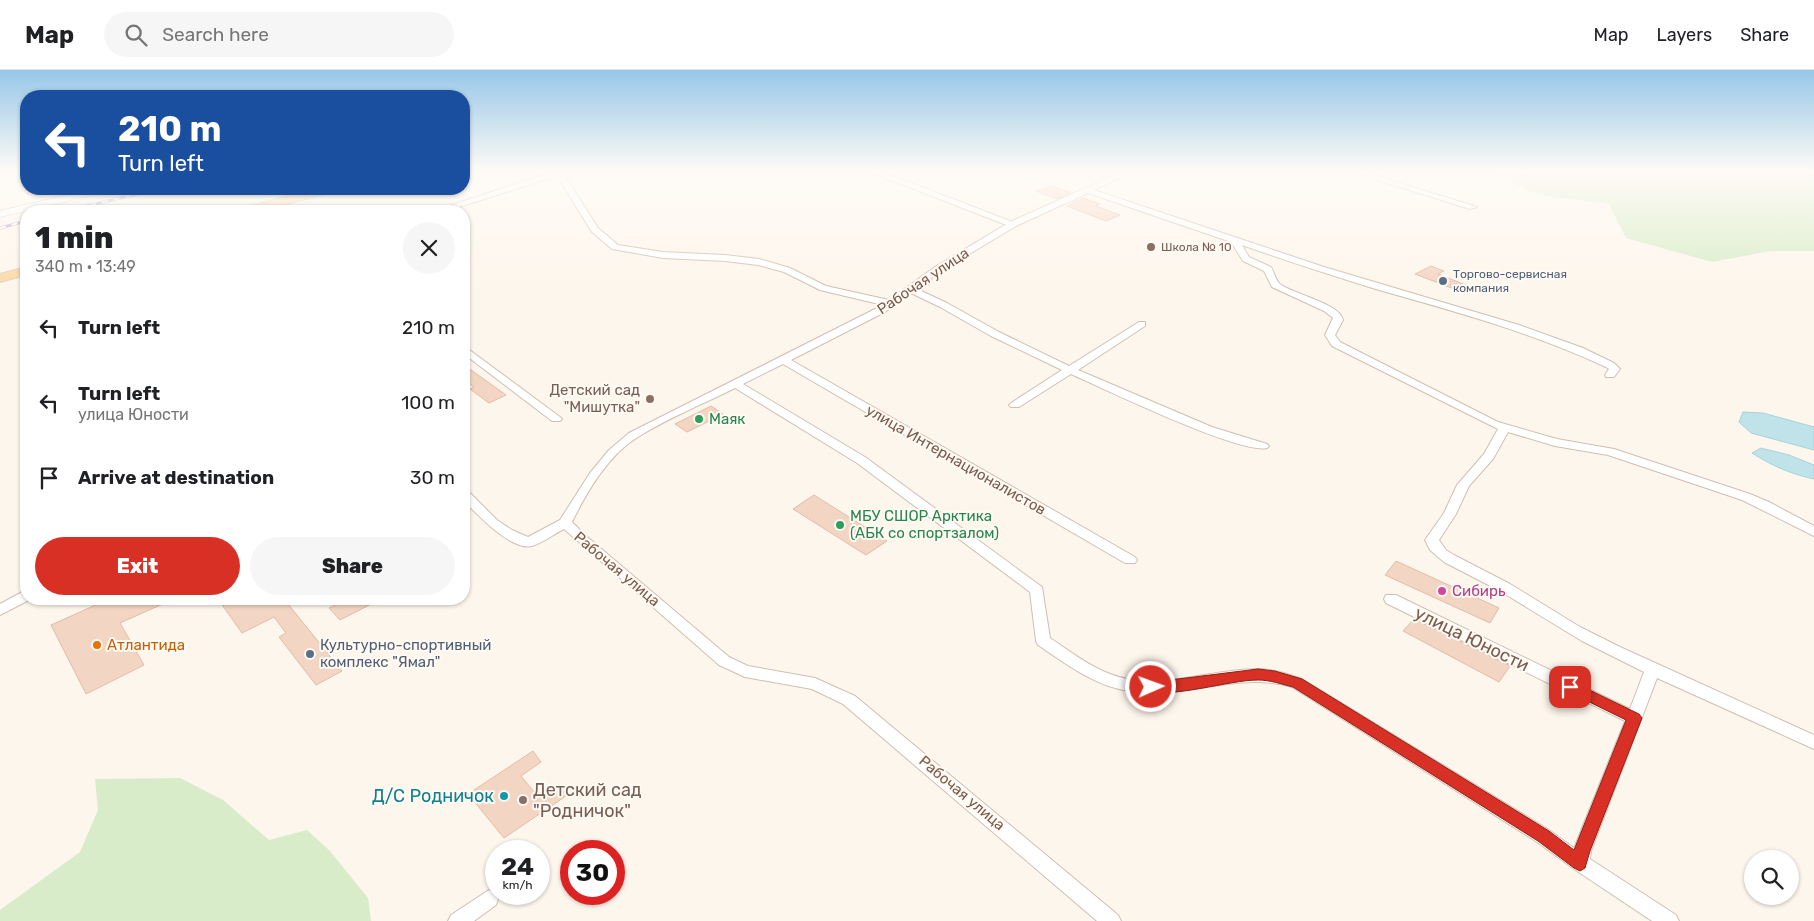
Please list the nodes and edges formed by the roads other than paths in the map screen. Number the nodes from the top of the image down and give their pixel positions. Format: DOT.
graph roads {
  1 [pos="583,212"];
  2 [pos="980,212"];
  3 [pos="1039,212"];
  4 [pos="1153,212"];
  5 [pos="1013,224"];
  6 [pos="1234,240"];
  7 [pos="20,273"];
  8 [pos="0,278"];
  9 [pos="911,290"];
  10 [pos="892,304"];
  11 [pos="1142,324"];
  12 [pos="470,354"];
  13 [pos="783,359"];
  14 [pos="1070,371"];
  15 [pos="1610,375"];
  16 [pos="734,383"];
  17 [pos="1014,405"];
  18 [pos="556,419"];
  19 [pos="1504,428"];
  20 [pos="1263,446"];
  21 [pos="470,500"];
  22 [pos="566,524"];
  23 [pos="1814,532"];
  24 [pos="1130,560"];
  25 [pos="20,599"];
  26 [pos="1391,599"];
  27 [pos="0,610"];
  28 [pos="1653,670"];
  29 [pos="1634,718"];
  30 [pos="1814,742"];
  31 [pos="1580,863"];
  32 [pos="485,902"];
  33 [pos="458,921"];
  34 [pos="1112,921"];
  35 [pos="1669,921"];
  1 -- 10 [label="street"];
  2 -- 5 [label="street"];
  3 -- 5 [label="street, Рабочая улица"];
  4 -- 6 [label="street"];
  5 -- 9 [label="street, Рабочая улица"];
  6 -- 15 [label="street"];
  6 -- 19 [label="street"];
  7 -- 8 [label="main road"];
  9 -- 10 [label="street, Рабочая улица"];
  9 -- 14 [label="street"];
  10 -- 13 [label="street, Рабочая улица"];
  11 -- 14 [label="street"];
  12 -- 18 [label="street"];
  13 -- 16 [label="street, Рабочая улица"];
  13 -- 24 [label="street, улица Интернационалистов"];
  14 -- 17 [label="street"];
  14 -- 20 [label="street"];
  16 -- 22 [label="street, Рабочая улица"];
  16 -- 31 [label="street"];
  19 -- 23 [label="street"];
  19 -- 28 [label="street"];
  21 -- 22 [label="street"];
  22 -- 34 [label="street, Рабочая улица"];
  25 -- 27 [label="street"];
  26 -- 29 [label="street, улица Юности"];
  28 -- 29 [label="street"];
  28 -- 30 [label="street"];
  29 -- 31 [label="street"];
  31 -- 35 [label="street"];
  32 -- 33 [label="street"];
}
